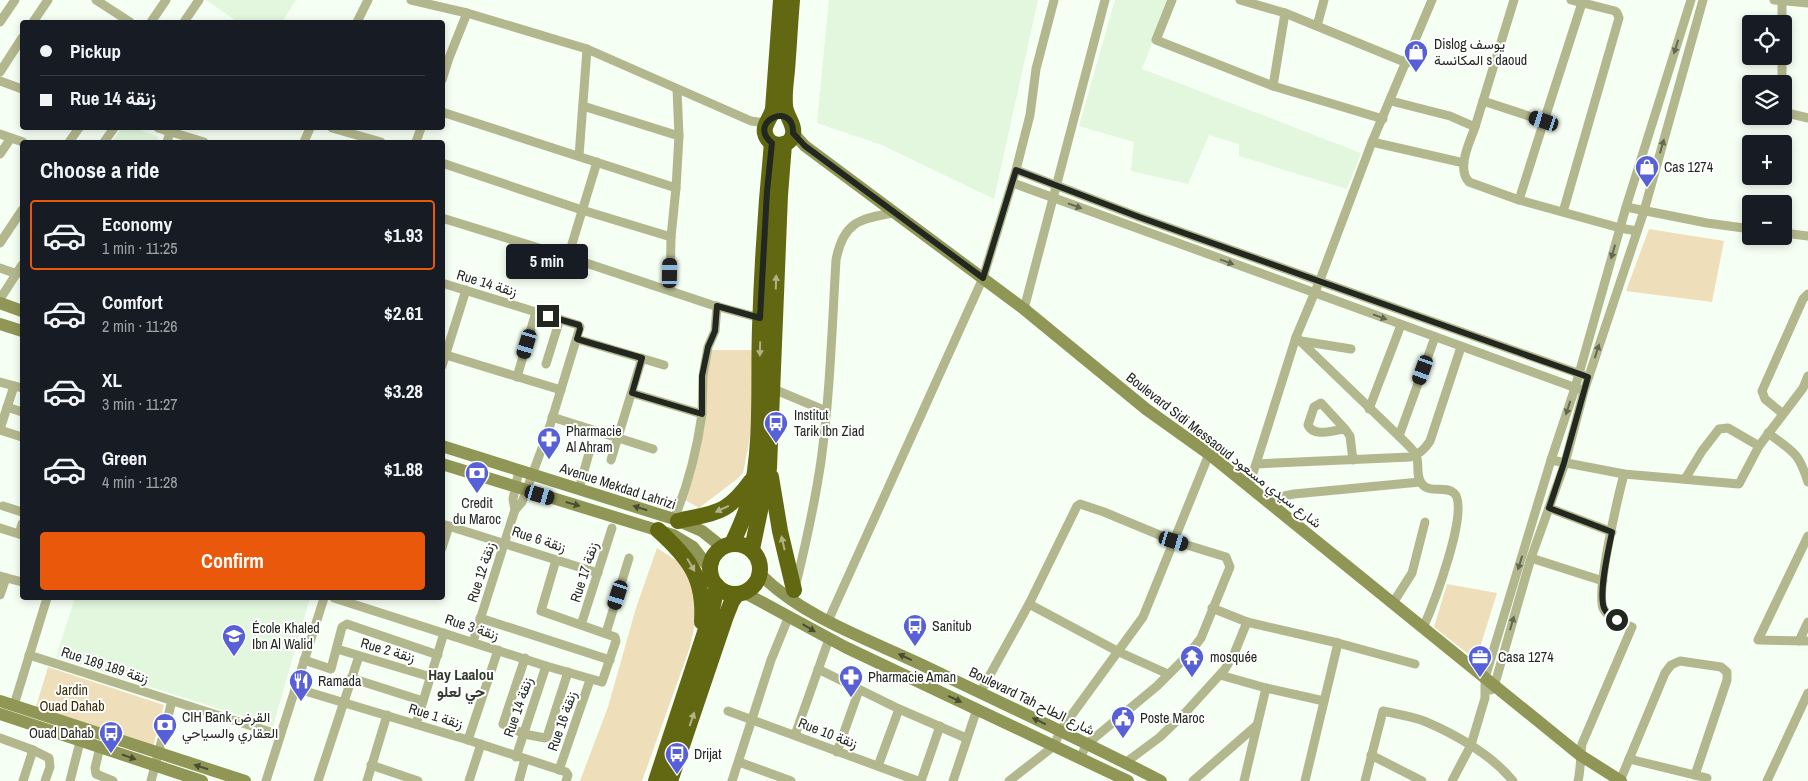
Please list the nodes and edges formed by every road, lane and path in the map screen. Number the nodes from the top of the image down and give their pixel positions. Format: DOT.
graph roads {
  1 [pos="14,0"];
  2 [pos="48,0"];
  3 [pos="96,0"];
  4 [pos="166,0"];
  5 [pos="199,0"];
  6 [pos="368,0"];
  7 [pos="411,0"];
  8 [pos="780,0"];
  9 [pos="792,0"];
  10 [pos="1054,0"];
  11 [pos="1105,0"];
  12 [pos="1172,0"];
  13 [pos="1240,0"];
  14 [pos="1324,0"];
  15 [pos="1432,0"];
  16 [pos="1514,0"];
  17 [pos="1571,0"];
  18 [pos="1691,0"];
  19 [pos="1703,0"];
  20 [pos="1784,1"];
  21 [pos="1582,3"];
  22 [pos="1808,3"];
  23 [pos="467,13"];
  24 [pos="1285,13"];
  25 [pos="1783,15"];
  26 [pos="37,20"];
  27 [pos="127,20"];
  28 [pos="151,20"];
  29 [pos="185,20"];
  30 [pos="358,20"];
  31 [pos="0,22"];
  32 [pos="1317,26"];
  33 [pos="20,41"];
  34 [pos="587,49"];
  35 [pos="446,57"];
  36 [pos="1407,63"];
  37 [pos="0,72"];
  38 [pos="0,81"];
  39 [pos="1273,86"];
  40 [pos="20,87"];
  41 [pos="678,89"];
  42 [pos="1391,101"];
  43 [pos="1483,101"];
  44 [pos="583,106"];
  45 [pos="445,113"];
  46 [pos="1792,114"];
  47 [pos="1808,118"];
  48 [pos="1383,119"];
  49 [pos="1544,121"];
  50 [pos="1475,127"];
  51 [pos="164,130"];
  52 [pos="339,130"];
  53 [pos="775,131"];
  54 [pos="170,132"];
  55 [pos="0,134"];
  56 [pos="679,136"];
  57 [pos="11,138"];
  58 [pos="167,140"];
  59 [pos="197,140"];
  60 [pos="374,140"];
  61 [pos="20,141"];
  62 [pos="1372,142"];
  63 [pos="0,154"];
  64 [pos="579,156"];
  65 [pos="597,162"];
  66 [pos="1464,163"];
  67 [pos="445,164"];
  68 [pos="1016,170"];
  69 [pos="1013,183"];
  70 [pos="1056,184"];
  71 [pos="676,188"];
  72 [pos="1053,198"];
  73 [pos="1519,200"];
  74 [pos="1626,207"];
  75 [pos="582,210"];
  76 [pos="1644,211"];
  77 [pos="1563,212"];
  78 [pos="20,213"];
  79 [pos="894,213"];
  80 [pos="445,219"];
  81 [pos="1620,228"];
  82 [pos="1742,228"];
  83 [pos="1636,231"];
  84 [pos="1792,234"];
  85 [pos="1808,236"];
  86 [pos="670,237"];
  87 [pos="0,243"];
  88 [pos="568,256"];
  89 [pos="0,268"];
  90 [pos="20,269"];
  91 [pos="17,274"];
  92 [pos="983,278"];
  93 [pos="1320,280"];
  94 [pos="445,285"];
  95 [pos="466,290"];
  96 [pos="670,290"];
  97 [pos="1314,294"];
  98 [pos="1808,294"];
  99 [pos="0,301"];
  100 [pos="717,306"];
  101 [pos="1024,309"];
  102 [pos="20,310"];
  103 [pos="536,312"];
  104 [pos="760,318"];
  105 [pos="560,319"];
  106 [pos="0,324"];
  107 [pos="1402,325"];
  108 [pos="20,330"];
  109 [pos="1435,337"];
  110 [pos="577,339"];
  111 [pos="1298,339"];
  112 [pos="1461,347"];
  113 [pos="1351,349"];
  114 [pos="446,355"];
  115 [pos="642,358"];
  116 [pos="546,364"];
  117 [pos="664,364"];
  118 [pos="1578,373"];
  119 [pos="1808,376"];
  120 [pos="517,377"];
  121 [pos="1588,377"];
  122 [pos="0,382"];
  123 [pos="20,388"];
  124 [pos="772,388"];
  125 [pos="1575,388"];
  126 [pos="561,390"];
  127 [pos="1584,392"];
  128 [pos="632,393"];
  129 [pos="1797,396"];
  130 [pos="1808,398"];
  131 [pos="7,407"];
  132 [pos="1369,409"];
  133 [pos="20,411"];
  134 [pos="826,411"];
  135 [pos="702,414"];
  136 [pos="1783,414"];
  137 [pos="552,417"];
  138 [pos="1345,429"];
  139 [pos="0,430"];
  140 [pos="1768,434"];
  141 [pos="20,436"];
  142 [pos="1399,436"];
  143 [pos="618,438"];
  144 [pos="1759,446"];
  145 [pos="445,447"];
  146 [pos="653,449"];
  147 [pos="589,453"];
  148 [pos="1209,454"];
  149 [pos="1416,455"];
  150 [pos="611,460"];
  151 [pos="1353,460"];
  152 [pos="1551,460"];
  153 [pos="1564,463"];
  154 [pos="1256,464"];
  155 [pos="445,465"];
  156 [pos="769,468"];
  157 [pos="519,470"];
  158 [pos="1624,474"];
  159 [pos="532,475"];
  160 [pos="754,477"];
  161 [pos="1685,479"];
  162 [pos="1420,482"];
  163 [pos="1808,482"];
  164 [pos="1250,486"];
  165 [pos="521,488"];
  166 [pos="579,488"];
  167 [pos="1268,502"];
  168 [pos="3,506"];
  169 [pos="1549,508"];
  170 [pos="20,511"];
  171 [pos="676,520"];
  172 [pos="1425,522"];
  173 [pos="446,525"];
  174 [pos="0,528"];
  175 [pos="612,528"];
  176 [pos="658,530"];
  177 [pos="1612,532"];
  178 [pos="20,534"];
  179 [pos="1808,536"];
  180 [pos="1174,541"];
  181 [pos="504,542"];
  182 [pos="727,545"];
  183 [pos="752,549"];
  184 [pos="629,558"];
  185 [pos="1531,558"];
  186 [pos="556,560"];
  187 [pos="710,569"];
  188 [pos="598,573"];
  189 [pos="760,574"];
  190 [pos="3,577"];
  191 [pos="20,581"];
  192 [pos="1603,581"];
  193 [pos="717,586"];
  194 [pos="741,593"];
  195 [pos="793,594"];
  196 [pos="0,595"];
  197 [pos="46,600"];
  198 [pos="323,600"];
  199 [pos="340,600"];
  200 [pos="1028,604"];
  201 [pos="1393,604"];
  202 [pos="1212,608"];
  203 [pos="789,616"];
  204 [pos="480,618"];
  205 [pos="828,621"];
  206 [pos="1247,622"];
  207 [pos="1808,622"];
  208 [pos="581,625"];
  209 [pos="1423,628"];
  210 [pos="444,633"];
  211 [pos="606,633"];
  212 [pos="829,639"];
  213 [pos="1803,641"];
  214 [pos="473,642"];
  215 [pos="701,642"];
  216 [pos="1338,642"];
  217 [pos="337,649"];
  218 [pos="498,650"];
  219 [pos="1119,652"];
  220 [pos="438,655"];
  221 [pos="29,656"];
  222 [pos="360,656"];
  223 [pos="525,658"];
  224 [pos="304,660"];
  225 [pos="610,660"];
  226 [pos="1415,664"];
  227 [pos="546,666"];
  228 [pos="818,669"];
  229 [pos="568,672"];
  230 [pos="1168,674"];
  231 [pos="1220,675"];
  232 [pos="431,677"];
  233 [pos="351,678"];
  234 [pos="590,680"];
  235 [pos="1489,683"];
  236 [pos="295,688"];
  237 [pos="1266,688"];
  238 [pos="859,690"];
  239 [pos="980,693"];
  240 [pos="1808,693"];
  241 [pos="0,700"];
  242 [pos="172,701"];
  243 [pos="343,701"];
  244 [pos="423,701"];
  245 [pos="1324,701"];
  246 [pos="14,705"];
  247 [pos="898,709"];
  248 [pos="977,709"];
  249 [pos="728,711"];
  250 [pos="0,714"];
  251 [pos="387,715"];
  252 [pos="751,720"];
  253 [pos="416,724"];
  254 [pos="1258,725"];
  255 [pos="940,726"];
  256 [pos="1060,731"];
  257 [pos="524,734"];
  258 [pos="280,735"];
  259 [pos="795,735"];
  260 [pos="0,738"];
  261 [pos="966,738"];
  262 [pos="468,740"];
  263 [pos="80,742"];
  264 [pos="481,744"];
  265 [pos="1087,744"];
  266 [pos="1471,745"];
  267 [pos="1054,746"];
  268 [pos="100,747"];
  269 [pos="33,750"];
  270 [pos="837,752"];
  271 [pos="1580,755"];
  272 [pos="1371,756"];
  273 [pos="521,758"];
  274 [pos="1080,758"];
  275 [pos="1629,759"];
  276 [pos="157,760"];
  277 [pos="739,762"];
  278 [pos="1125,763"];
  279 [pos="371,765"];
  280 [pos="878,766"];
  281 [pos="564,775"];
  282 [pos="1695,775"];
  283 [pos="899,778"];
  284 [pos="1707,778"];
  285 [pos="781,779"];
  286 [pos="1012,779"];
  287 [pos="1121,780"];
  288 [pos="23,781"];
  289 [pos="45,781"];
  290 [pos="70,781"];
  291 [pos="113,781"];
  292 [pos="151,781"];
  293 [pos="202,781"];
  294 [pos="245,781"];
  295 [pos="266,781"];
  296 [pos="318,781"];
  297 [pos="367,781"];
  298 [pos="418,781"];
  299 [pos="468,781"];
  300 [pos="518,781"];
  301 [pos="656,781"];
  302 [pos="670,781"];
  303 [pos="732,781"];
  304 [pos="791,781"];
  305 [pos="919,781"];
  306 [pos="953,781"];
  307 [pos="1024,781"];
  308 [pos="1161,781"];
  309 [pos="1193,781"];
  310 [pos="1244,781"];
  311 [pos="1305,781"];
  312 [pos="1365,781"];
  313 [pos="1422,781"];
  314 [pos="1452,781"];
  315 [pos="1513,781"];
  316 [pos="1578,781"];
  317 [pos="1620,781"];
  318 [pos="1767,781"];
  1 -- 31 [label="street"];
  2 -- 26 [label="street"];
  3 -- 27 [label="street"];
  4 -- 28 [label="street"];
  5 -- 29 [label="street"];
  6 -- 30 [label="street"];
  7 -- 23 [label="street"];
  8 -- 53 [label="highway"];
  9 -- 53 [label="highway"];
  10 -- 68 [label="street"];
  11 -- 70 [label="street"];
  12 -- 39 [label="street"];
  13 -- 24 [label="street"];
  14 -- 32 [label="street"];
  15 -- 36 [label="street"];
  16 -- 43 [label="street"];
  17 -- 21 [label="street"];
  18 -- 74 [label="street, one-way"];
  76 -- 19 [label="street, one-way"];
  20 -- 22 [label="street"];
  20 -- 25 [label="street"];
  21 -- 49 [label="street"];
  21 -- 77 [label="street"];
  23 -- 34 [label="street"];
  23 -- 35 [label="street"];
  24 -- 32 [label="street"];
  24 -- 39 [label="street"];
  32 -- 36 [label="street"];
  33 -- 37 [label="street"];
  34 -- 41 [label="street"];
  34 -- 44 [label="street"];
  36 -- 42 [label="street"];
  38 -- 40 [label="street"];
  39 -- 48 [label="street"];
  41 -- 53 [label="street"];
  41 -- 56 [label="street"];
  42 -- 48 [label="street"];
  42 -- 50 [label="street"];
  43 -- 49 [label="street"];
  43 -- 50 [label="street"];
  44 -- 56 [label="street"];
  44 -- 64 [label="street"];
  45 -- 64 [label="street"];
  46 -- 47 [label="street"];
  48 -- 62 [label="street"];
  49 -- 73 [label="street"];
  50 -- 66 [label="street"];
  51 -- 54 [label="street"];
  52 -- 60 [label="street"];
  53 -- 79 [label="street, Boulevard Sidi Messaoud شارع سيدي مسعود"];
  53 -- 104 [label="highway"];
  124 -- 53 [label="highway, one-way"];
  54 -- 58 [label="street"];
  54 -- 59 [label="street"];
  55 -- 57 [label="street"];
  56 -- 71 [label="street"];
  57 -- 61 [label="street"];
  57 -- 63 [label="street"];
  62 -- 66 [label="street"];
  62 -- 93 [label="street"];
  64 -- 65 [label="street"];
  65 -- 71 [label="street"];
  65 -- 75 [label="street"];
  66 -- 73 [label="street"];
  67 -- 75 [label="street"];
  68 -- 69 [label="street"];
  68 -- 70 [label="street"];
  69 -- 72 [label="street"];
  69 -- 92 [label="street"];
  70 -- 72 [label="street"];
  70 -- 93 [label="street"];
  71 -- 86 [label="street"];
  72 -- 97 [label="street, one-way"];
  72 -- 101 [label="street"];
  73 -- 77 [label="street"];
  74 -- 76 [label="street"];
  74 -- 81 [label="street"];
  75 -- 86 [label="street"];
  75 -- 88 [label="street"];
  76 -- 82 [label="street"];
  76 -- 83 [label="street"];
  77 -- 81 [label="street"];
  78 -- 87 [label="street"];
  79 -- 92 [label="street, Boulevard Sidi Messaoud شارع سيدي مسعود"];
  79 -- 134 [label="street"];
  80 -- 88 [label="street"];
  81 -- 83 [label="street"];
  81 -- 118 [label="street, one-way"];
  121 -- 83 [label="street, one-way"];
  84 -- 85 [label="street"];
  86 -- 96 [label="street"];
  88 -- 96 [label="street"];
  89 -- 91 [label="street"];
  90 -- 91 [label="street"];
  91 -- 99 [label="street"];
  92 -- 101 [label="street, Boulevard Sidi Messaoud شارع سيدي مسعود"];
  92 -- 205 [label="street"];
  93 -- 97 [label="street"];
  93 -- 118 [label="street"];
  94 -- 95 [label="street, Rue 14 زنقة"];
  95 -- 103 [label="street, Rue 14 زنقة"];
  95 -- 114 [label="street"];
  96 -- 100 [label="street"];
  97 -- 107 [label="street, one-way"];
  97 -- 111 [label="street"];
  98 -- 136 [label="street"];
  99 -- 102 [label="street"];
  100 -- 104 [label="street"];
  100 -- 135 [label="street"];
  101 -- 148 [label="street, Boulevard Sidi Messaoud شارع سيدي مسعود"];
  103 -- 105 [label="street, Rue 14 زنقة"];
  103 -- 120 [label="street"];
  104 -- 160 [label="highway, one-way"];
  105 -- 110 [label="street, Rue 14 زنقة"];
  105 -- 116 [label="street"];
  106 -- 108 [label="street"];
  107 -- 109 [label="street"];
  107 -- 132 [label="street"];
  109 -- 112 [label="street"];
  109 -- 142 [label="street"];
  110 -- 115 [label="street"];
  110 -- 126 [label="street"];
  111 -- 113 [label="street"];
  111 -- 132 [label="street"];
  111 -- 154 [label="street"];
  112 -- 125 [label="street"];
  112 -- 149 [label="street"];
  114 -- 120 [label="street"];
  115 -- 117 [label="street"];
  115 -- 128 [label="street"];
  118 -- 121 [label="street"];
  118 -- 125 [label="street"];
  119 -- 129 [label="street"];
  120 -- 126 [label="street"];
  121 -- 127 [label="street"];
  122 -- 123 [label="street"];
  123 -- 131 [label="street"];
  124 -- 134 [label="street"];
  124 -- 156 [label="highway"];
  125 -- 127 [label="street"];
  125 -- 152 [label="street, one-way"];
  126 -- 137 [label="street"];
  127 -- 153 [label="street"];
  128 -- 135 [label="street"];
  128 -- 143 [label="street"];
  129 -- 130 [label="street"];
  129 -- 136 [label="street"];
  131 -- 133 [label="street"];
  131 -- 139 [label="street"];
  132 -- 142 [label="street"];
  134 -- 195 [label="street"];
  135 -- 171 [label="street"];
  136 -- 140 [label="street"];
  137 -- 143 [label="street"];
  137 -- 159 [label="street"];
  138 -- 151 [label="street"];
  139 -- 141 [label="street"];
  140 -- 144 [label="street"];
  140 -- 163 [label="street"];
  142 -- 149 [label="street"];
  143 -- 146 [label="street"];
  143 -- 150 [label="street"];
  144 -- 161 [label="street"];
  144 -- 161 [label="street"];
  145 -- 157 [label="street, Avenue Mekdad Lahrizi"];
  147 -- 166 [label="street"];
  148 -- 164 [label="street, Boulevard Sidi Messaoud شارع سيدي مسعود"];
  148 -- 180 [label="street"];
  149 -- 151 [label="street"];
  149 -- 162 [label="street"];
  151 -- 154 [label="street"];
  152 -- 153 [label="street"];
  152 -- 235 [label="street, one-way"];
  153 -- 158 [label="street"];
  153 -- 169 [label="street"];
  154 -- 164 [label="street"];
  155 -- 165 [label="street"];
  156 -- 183 [label="highway"];
  195 -- 156 [label="highway, one-way"];
  157 -- 159 [label="street, Avenue Mekdad Lahrizi"];
  157 -- 165 [label="street, Rue 12 زنقة"];
  158 -- 161 [label="street"];
  158 -- 177 [label="street"];
  159 -- 165 [label="street, Rue 12 زنقة"];
  159 -- 166 [label="street, Avenue Mekdad Lahrizi"];
  160 -- 171 [label="highway, one-way"];
  160 -- 182 [label="highway"];
  162 -- 167 [label="street"];
  162 -- 209 [label="street"];
  164 -- 167 [label="street, Boulevard Sidi Messaoud شارع سيدي مسعود"];
  165 -- 176 [label="street, one-way"];
  165 -- 181 [label="street, Rue 12 زنقة"];
  171 -- 166 [label="street, Avenue Mekdad Lahrizi, one-way"];
  167 -- 201 [label="street, Boulevard Sidi Messaoud شارع سيدي مسعود"];
  168 -- 170 [label="street"];
  169 -- 177 [label="street"];
  169 -- 185 [label="street"];
  171 -- 182 [label="street, Avenue Mekdad Lahrizi"];
  172 -- 201 [label="street"];
  173 -- 181 [label="street, Rue 6 زنقة"];
  174 -- 178 [label="street"];
  175 -- 188 [label="street, Rue 17 زنقة"];
  176 -- 187 [label="street"];
  176 -- 215 [label="highway, one-way"];
  177 -- 192 [label="street"];
  179 -- 213 [label="street"];
  180 -- 200 [label="street"];
  180 -- 202 [label="street"];
  180 -- 219 [label="street"];
  181 -- 186 [label="street, Rue 6 زنقة"];
  181 -- 204 [label="street, Rue 12 زنقة"];
  182 -- 183 [label="highway"];
  182 -- 187 [label="highway"];
  183 -- 189 [label="highway"];
  184 -- 211 [label="street"];
  185 -- 192 [label="street"];
  235 -- 185 [label="street, one-way"];
  186 -- 188 [label="street, Rue 6 زنقة"];
  186 -- 208 [label="street"];
  187 -- 193 [label="highway"];
  188 -- 208 [label="street, Rue 17 زنقة"];
  189 -- 194 [label="highway"];
  189 -- 195 [label="street, Boulevard Tah شارع الطاح"];
  190 -- 191 [label="street"];
  190 -- 196 [label="street"];
  192 -- 271 [label="street"];
  193 -- 194 [label="highway"];
  193 -- 215 [label="highway"];
  194 -- 203 [label="street"];
  302 -- 194 [label="highway, one-way"];
  195 -- 205 [label="street, Boulevard Tah شارع الطاح"];
  197 -- 221 [label="street"];
  198 -- 224 [label="street"];
  199 -- 210 [label="street, Rue 3 زنقة"];
  200 -- 219 [label="street"];
  200 -- 239 [label="street"];
  201 -- 209 [label="street, Boulevard Sidi Messaoud شارع سيدي مسعود"];
  202 -- 206 [label="street"];
  202 -- 230 [label="street"];
  203 -- 212 [label="street, one-way"];
  203 -- 252 [label="street"];
  204 -- 214 [label="street, Rue 12 زنقة"];
  204 -- 225 [label="street"];
  239 -- 205 [label="street, Boulevard Tah شارع الطاح, one-way"];
  206 -- 216 [label="street"];
  206 -- 231 [label="street"];
  207 -- 213 [label="street"];
  208 -- 211 [label="street"];
  209 -- 235 [label="street, Boulevard Sidi Messaoud شارع سيدي مسعود"];
  210 -- 214 [label="street, Rue 3 زنقة"];
  210 -- 220 [label="street"];
  211 -- 225 [label="street"];
  212 -- 228 [label="street"];
  212 -- 248 [label="street, one-way"];
  214 -- 218 [label="street, Rue 3 زنقة"];
  215 -- 301 [label="highway"];
  216 -- 226 [label="street"];
  216 -- 245 [label="street"];
  217 -- 220 [label="street"];
  217 -- 222 [label="street, Rue 2 زنقة"];
  217 -- 224 [label="street"];
  218 -- 223 [label="street, Rue 3 زنقة"];
  218 -- 262 [label="street"];
  219 -- 230 [label="street"];
  219 -- 256 [label="street"];
  220 -- 232 [label="street"];
  221 -- 242 [label="street, Rue 189 زنقة 189"];
  221 -- 246 [label="street"];
  222 -- 232 [label="street, Rue 2 زنقة"];
  222 -- 233 [label="street"];
  223 -- 227 [label="street, Rue 3 زنقة"];
  223 -- 257 [label="street"];
  224 -- 236 [label="street"];
  225 -- 234 [label="street, Rue 3 زنقة"];
  227 -- 229 [label="street, Rue 3 زنقة"];
  227 -- 257 [label="street, Rue 14 زنقة"];
  228 -- 238 [label="street"];
  228 -- 259 [label="street"];
  229 -- 234 [label="street, Rue 3 زنقة"];
  229 -- 257 [label="street"];
  230 -- 265 [label="street"];
  231 -- 237 [label="street"];
  231 -- 278 [label="street"];
  232 -- 244 [label="street"];
  233 -- 243 [label="street"];
  233 -- 244 [label="street"];
  234 -- 281 [label="street, Rue 16 زنقة"];
  235 -- 266 [label="street"];
  235 -- 271 [label="street, Boulevard Sidi Messaoud شارع سيدي مسعود"];
  236 -- 243 [label="street, Rue 1 زنقة"];
  236 -- 258 [label="street"];
  237 -- 245 [label="street"];
  237 -- 254 [label="street"];
  238 -- 247 [label="street"];
  238 -- 270 [label="street"];
  256 -- 239 [label="street, Boulevard Tah شارع الطاح, one-way"];
  240 -- 318 [label="street"];
  241 -- 246 [label="street"];
  242 -- 258 [label="street, Rue 189 زنقة 189"];
  242 -- 276 [label="street"];
  243 -- 251 [label="street, Rue 1 زنقة"];
  243 -- 296 [label="street"];
  244 -- 253 [label="street"];
  245 -- 311 [label="street"];
  246 -- 276 [label="street"];
  247 -- 255 [label="street"];
  247 -- 280 [label="street"];
  248 -- 261 [label="street"];
  248 -- 267 [label="street"];
  249 -- 252 [label="street, Rue 10 زنقة"];
  250 -- 263 [label="street"];
  251 -- 253 [label="street, Rue 1 زنقة"];
  251 -- 279 [label="street"];
  252 -- 259 [label="street, Rue 10 زنقة"];
  252 -- 277 [label="street"];
  253 -- 262 [label="street, Rue 1 زنقة"];
  254 -- 309 [label="street"];
  254 -- 310 [label="street"];
  255 -- 261 [label="street"];
  255 -- 305 [label="street"];
  256 -- 265 [label="street, Boulevard Tah شارع الطاح"];
  256 -- 267 [label="street"];
  257 -- 273 [label="street, Rue 14 زنقة"];
  258 -- 295 [label="street"];
  259 -- 270 [label="street, Rue 10 زنقة"];
  260 -- 269 [label="street"];
  261 -- 306 [label="street"];
  262 -- 264 [label="street, Rue 1 زنقة"];
  263 -- 268 [label="street"];
  263 -- 290 [label="street"];
  264 -- 273 [label="street, Rue 1 زنقة"];
  264 -- 299 [label="street"];
  265 -- 274 [label="street"];
  265 -- 278 [label="street, Boulevard Tah شارع الطاح"];
  266 -- 272 [label="street"];
  266 -- 314 [label="street"];
  266 -- 315 [label="street"];
  267 -- 274 [label="street"];
  267 -- 286 [label="street"];
  268 -- 276 [label="street, one-way"];
  268 -- 291 [label="street"];
  269 -- 288 [label="street"];
  269 -- 289 [label="street"];
  270 -- 280 [label="street, Rue 10 زنقة"];
  271 -- 316 [label="street"];
  271 -- 317 [label="street, Boulevard Sidi Messaoud شارع سيدي مسعود"];
  272 -- 312 [label="street"];
  272 -- 313 [label="street"];
  273 -- 281 [label="street, Rue 1 زنقة"];
  273 -- 300 [label="street, Rue 14 زنقة"];
  274 -- 287 [label="street"];
  275 -- 282 [label="street"];
  275 -- 282 [label="street"];
  275 -- 317 [label="street"];
  276 -- 292 [label="street"];
  276 -- 293 [label="street"];
  294 -- 276 [label="street, one-way"];
  277 -- 285 [label="street"];
  277 -- 303 [label="street"];
  278 -- 308 [label="street, Boulevard Tah شارع الطاح"];
  279 -- 297 [label="street"];
  279 -- 298 [label="street"];
  280 -- 283 [label="street, Rue 10 زنقة"];
  282 -- 284 [label="street"];
  283 -- 305 [label="street, Rue 10 زنقة"];
  285 -- 304 [label="street"];
  286 -- 307 [label="street"];
}
